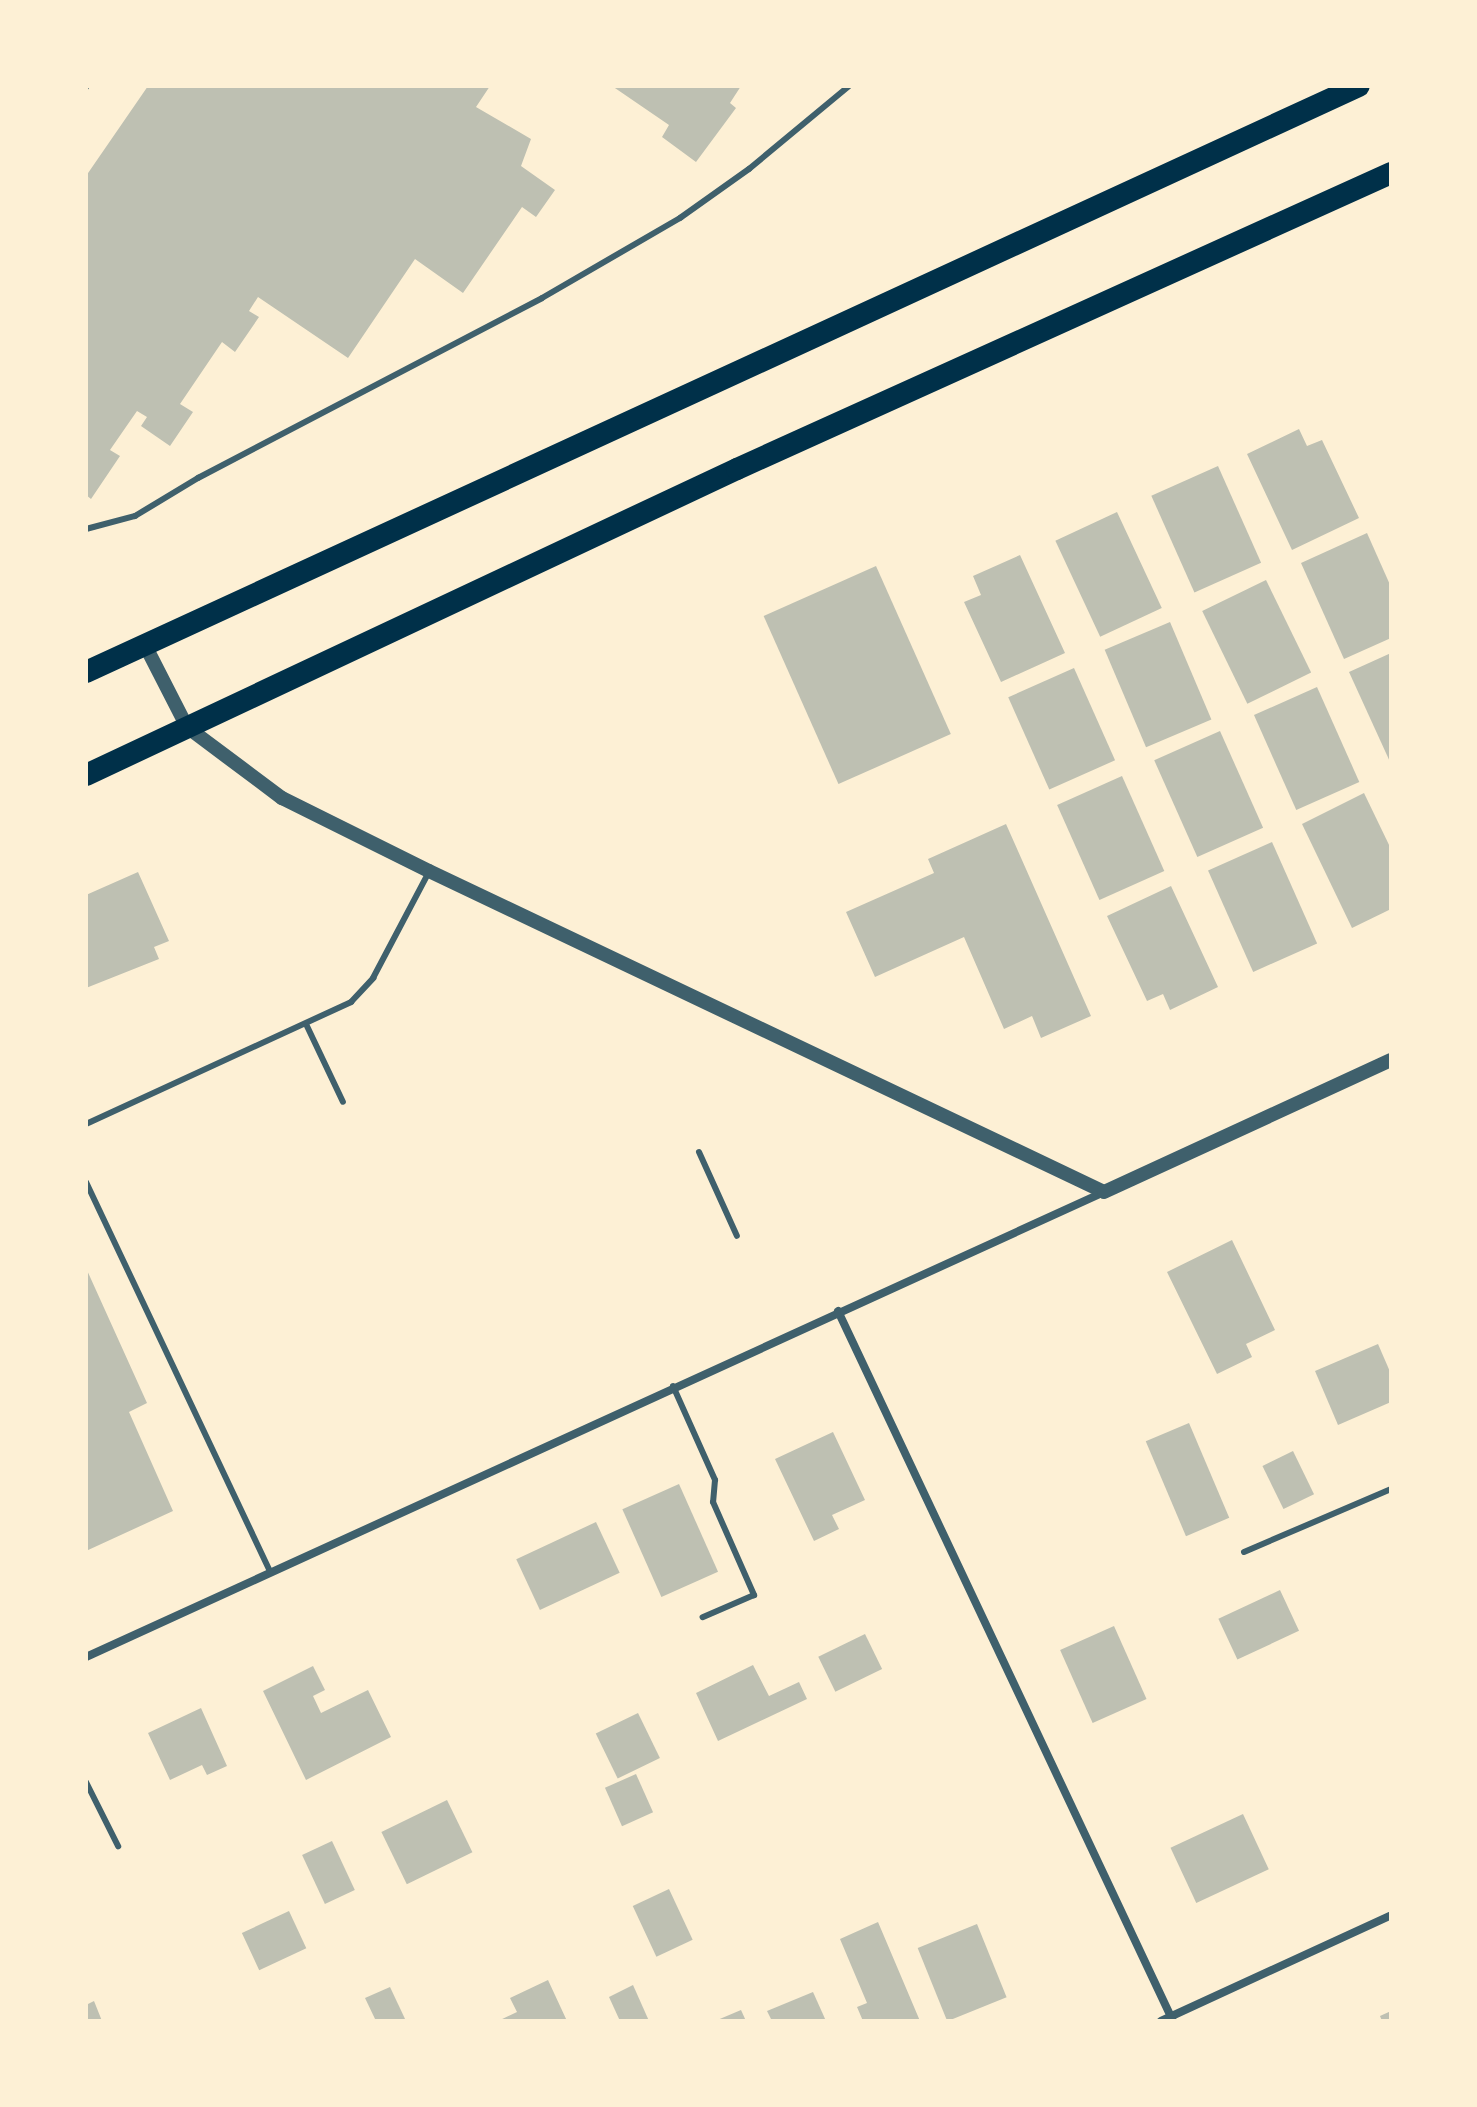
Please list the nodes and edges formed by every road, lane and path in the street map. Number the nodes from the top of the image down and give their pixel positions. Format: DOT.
graph roads {
  1 [pos="849,86"];
  2 [pos="1359,86"];
  3 [pos="1391,173"];
  4 [pos="86,529"];
  5 [pos="145,645"];
  6 [pos="86,672"];
  7 [pos="187,727"];
  8 [pos="86,775"];
  9 [pos="429,871"];
  10 [pos="306,1024"];
  11 [pos="1391,1060"];
  12 [pos="343,1102"];
  13 [pos="86,1124"];
  14 [pos="699,1152"];
  15 [pos="86,1182"];
  16 [pos="1104,1192"];
  17 [pos="737,1236"];
  18 [pos="838,1311"];
  19 [pos="673,1386"];
  20 [pos="1391,1489"];
  21 [pos="1244,1552"];
  22 [pos="270,1572"];
  23 [pos="703,1617"];
  24 [pos="86,1657"];
  25 [pos="86,1782"];
  26 [pos="118,1846"];
  27 [pos="1391,1915"];
  28 [pos="1172,2019"];
  29 [pos="1161,2021"];
  1 -- 4 [label="lane"];
  2 -- 5 [label="highway"];
  3 -- 7 [label="highway"];
  5 -- 6 [label="highway"];
  5 -- 7 [label="street"];
  7 -- 8 [label="highway"];
  7 -- 9 [label="street"];
  9 -- 10 [label="lane"];
  9 -- 16 [label="street"];
  10 -- 12 [label="lane"];
  10 -- 13 [label="lane"];
  11 -- 16 [label="street"];
  14 -- 17 [label="lane"];
  15 -- 22 [label="lane"];
  16 -- 18 [label="street"];
  18 -- 19 [label="street"];
  18 -- 28 [label="street"];
  19 -- 22 [label="street"];
  19 -- 23 [label="lane"];
  20 -- 21 [label="lane"];
  22 -- 24 [label="street"];
  25 -- 26 [label="lane"];
  27 -- 28 [label="street"];
  28 -- 29 [label="street"];
}
